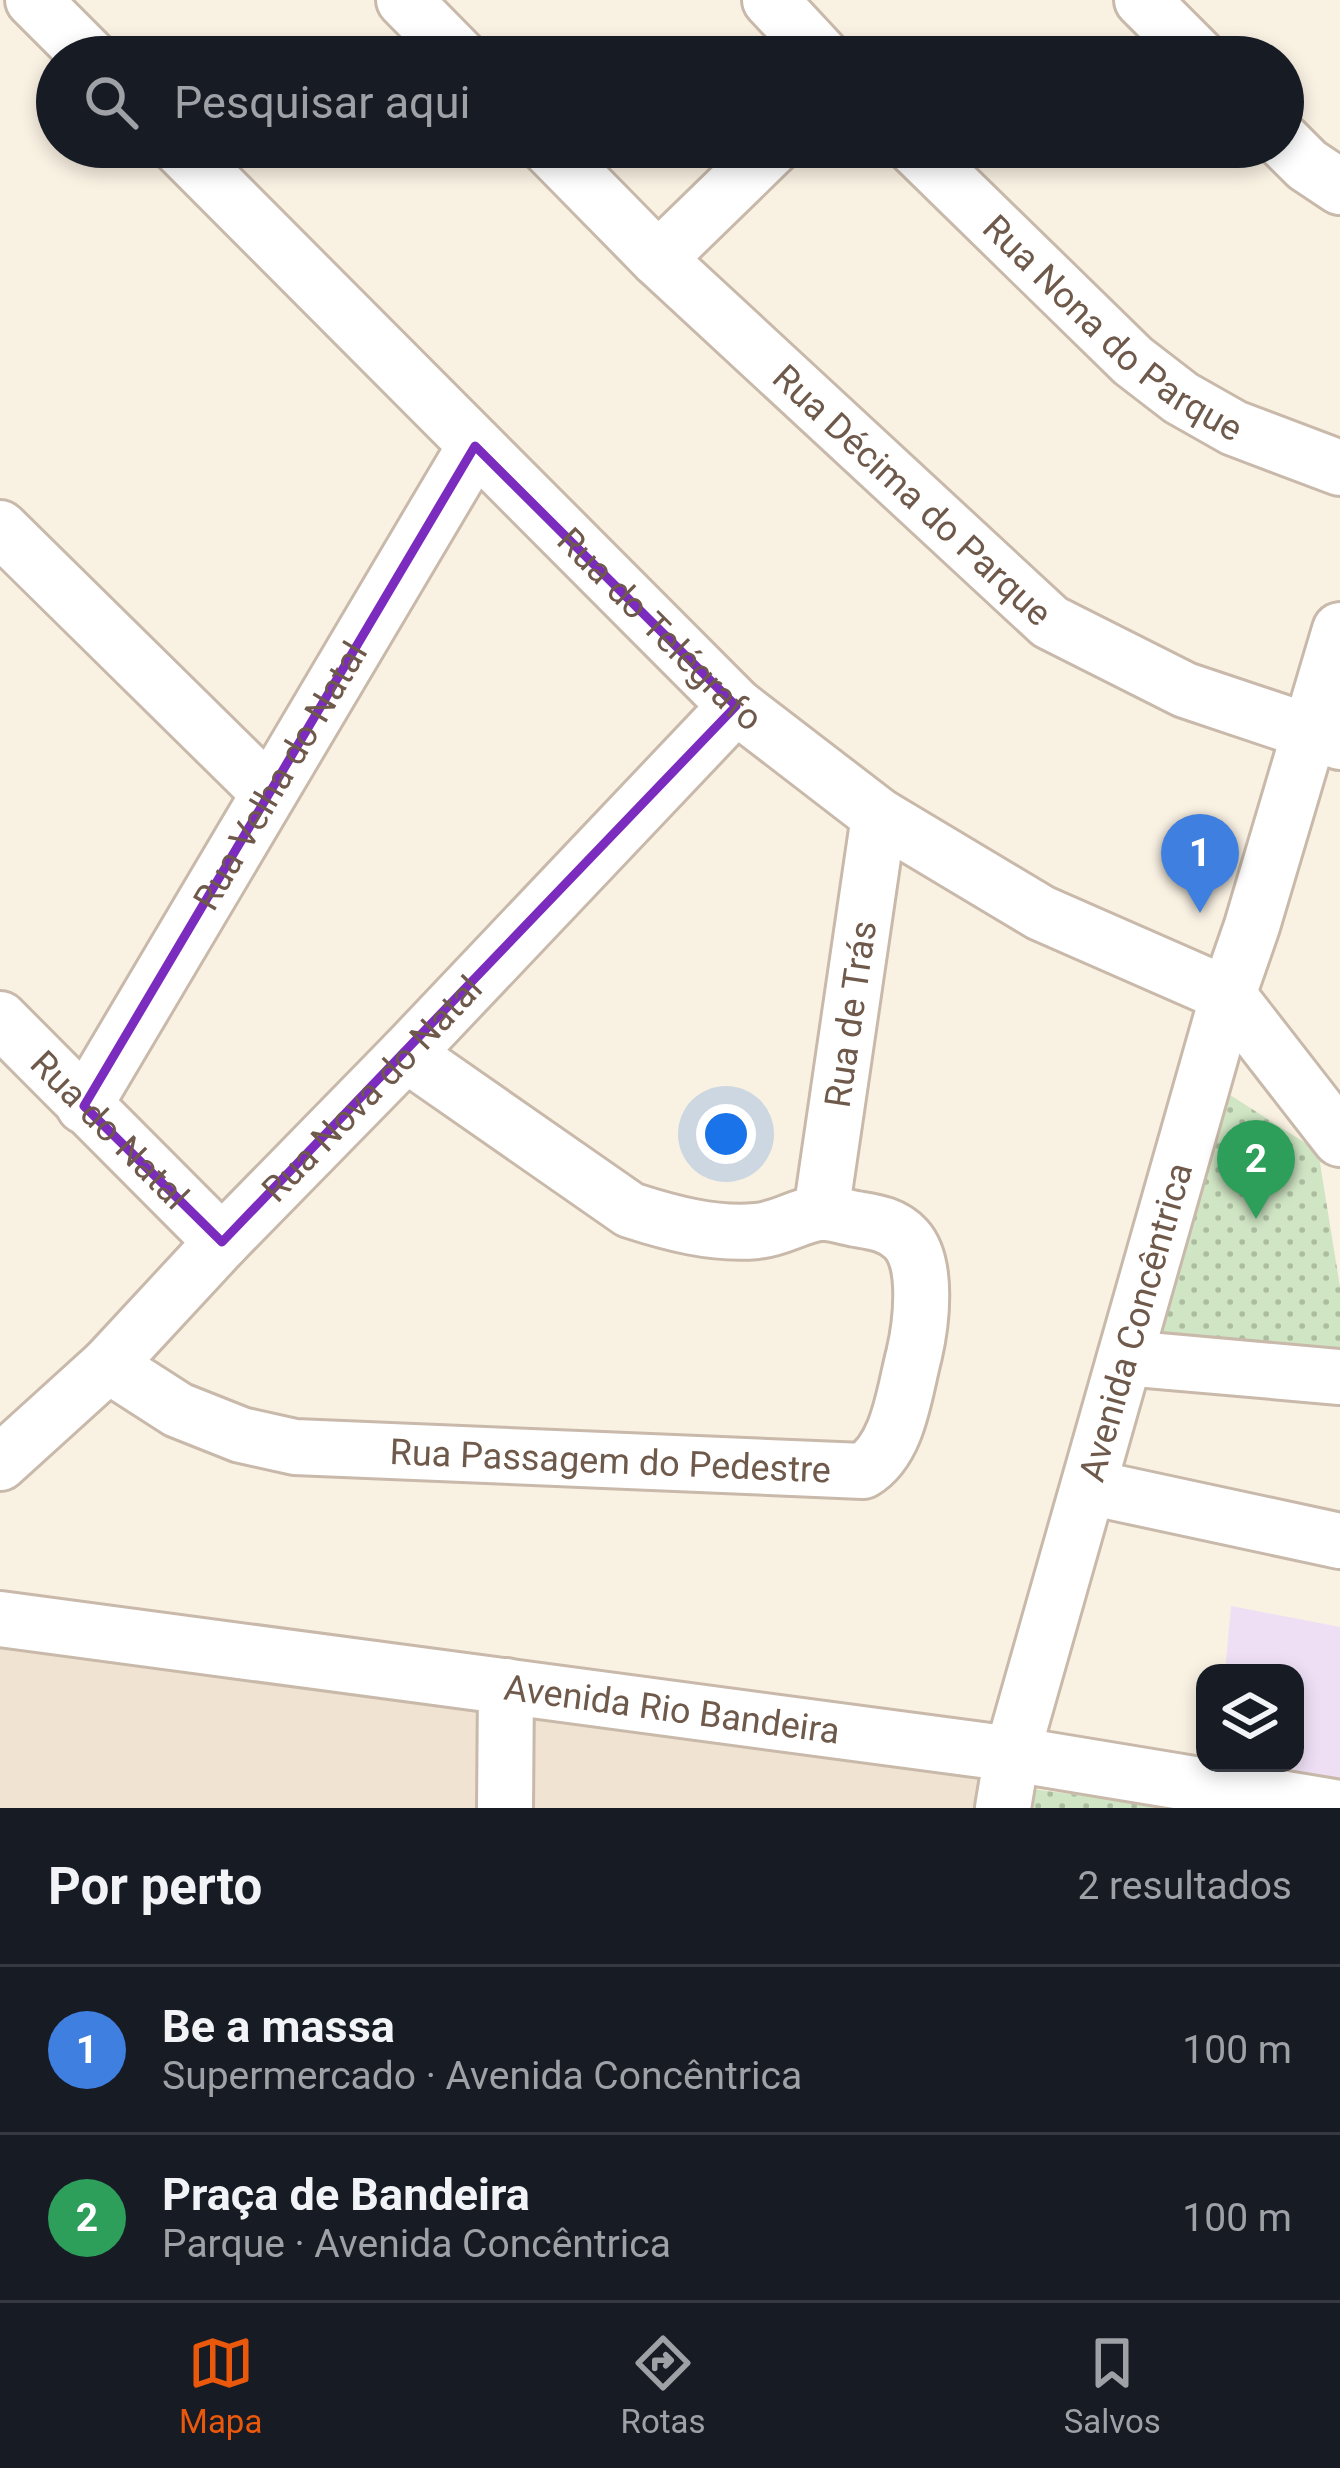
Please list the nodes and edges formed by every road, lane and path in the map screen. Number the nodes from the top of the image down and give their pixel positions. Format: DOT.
graph roads {
  1 [pos="33,0"];
  2 [pos="404,0"];
  3 [pos="770,0"];
  4 [pos="1142,0"];
  5 [pos="69,36"];
  6 [pos="439,36"];
  7 [pos="803,36"];
  8 [pos="1178,36"];
  9 [pos="1304,163"];
  10 [pos="200,168"];
  11 [pos="569,168"];
  12 [pos="751,168"];
  13 [pos="935,168"];
  14 [pos="1340,187"];
  15 [pos="658,259"];
  16 [pos="475,446"];
  17 [pos="1340,469"];
  18 [pos="0,528"];
  19 [pos="1340,630"];
  20 [pos="736,706"];
  21 [pos="1324,738"];
  22 [pos="268,792"];
  23 [pos="879,816"];
  24 [pos="1228,995"];
  25 [pos="0,1018"];
  26 [pos="406,1054"];
  27 [pos="84,1106"];
  28 [pos="1340,1139"];
  29 [pos="821,1213"];
  30 [pos="222,1242"];
  31 [pos="1125,1358"];
  32 [pos="108,1365"];
  33 [pos="1340,1377"];
  34 [pos="0,1463"];
  35 [pos="1090,1487"];
  36 [pos="1340,1541"];
  37 [pos="0,1619"];
  38 [pos="506,1686"];
  39 [pos="1012,1754"];
  40 [pos="505,1808"];
  41 [pos="1003,1808"];
  42 [pos="1340,1808"];
  1 -- 5 [label="street"];
  2 -- 6 [label="street"];
  3 -- 7 [label="street"];
  4 -- 8 [label="street"];
  9 -- 14 [label="street"];
  10 -- 16 [label="street, Rua do Telégrafo"];
  11 -- 15 [label="street, Rua Décima do Parque"];
  12 -- 15 [label="street"];
  13 -- 17 [label="street, Rua Nona do Parque"];
  15 -- 21 [label="street, Rua Décima do Parque"];
  16 -- 20 [label="street, Rua do Telégrafo"];
  16 -- 22 [label="street, Rua Velha do Natal"];
  18 -- 22 [label="street"];
  19 -- 21 [label="street, Avenida Concêntrica"];
  20 -- 23 [label="street, Rua do Telégrafo"];
  20 -- 26 [label="street, Rua Nova do Natal"];
  21 -- 24 [label="street, Avenida Concêntrica"];
  22 -- 27 [label="street, Rua Velha do Natal"];
  23 -- 24 [label="street, Rua do Telégrafo"];
  23 -- 29 [label="street, Rua de Trás"];
  24 -- 28 [label="street"];
  24 -- 31 [label="street, Avenida Concêntrica"];
  25 -- 27 [label="street, Rua do Natal"];
  26 -- 29 [label="street"];
  26 -- 30 [label="street, Rua Nova do Natal"];
  27 -- 30 [label="street, Rua do Natal"];
  29 -- 32 [label="street, Rua Passagem do Pedestre"];
  30 -- 32 [label="street, Rua Nova do Natal"];
  31 -- 33 [label="street"];
  31 -- 35 [label="street, Avenida Concêntrica"];
  32 -- 34 [label="street, Rua Nova do Natal"];
  35 -- 36 [label="street"];
  35 -- 39 [label="street, Avenida Concêntrica"];
  37 -- 38 [label="street, Avenida Rio Bandeira"];
  38 -- 39 [label="street, Avenida Rio Bandeira"];
  38 -- 40 [label="street"];
  39 -- 41 [label="street, Avenida Concêntrica"];
  39 -- 42 [label="street, Avenida Rio Bandeira"];
}
